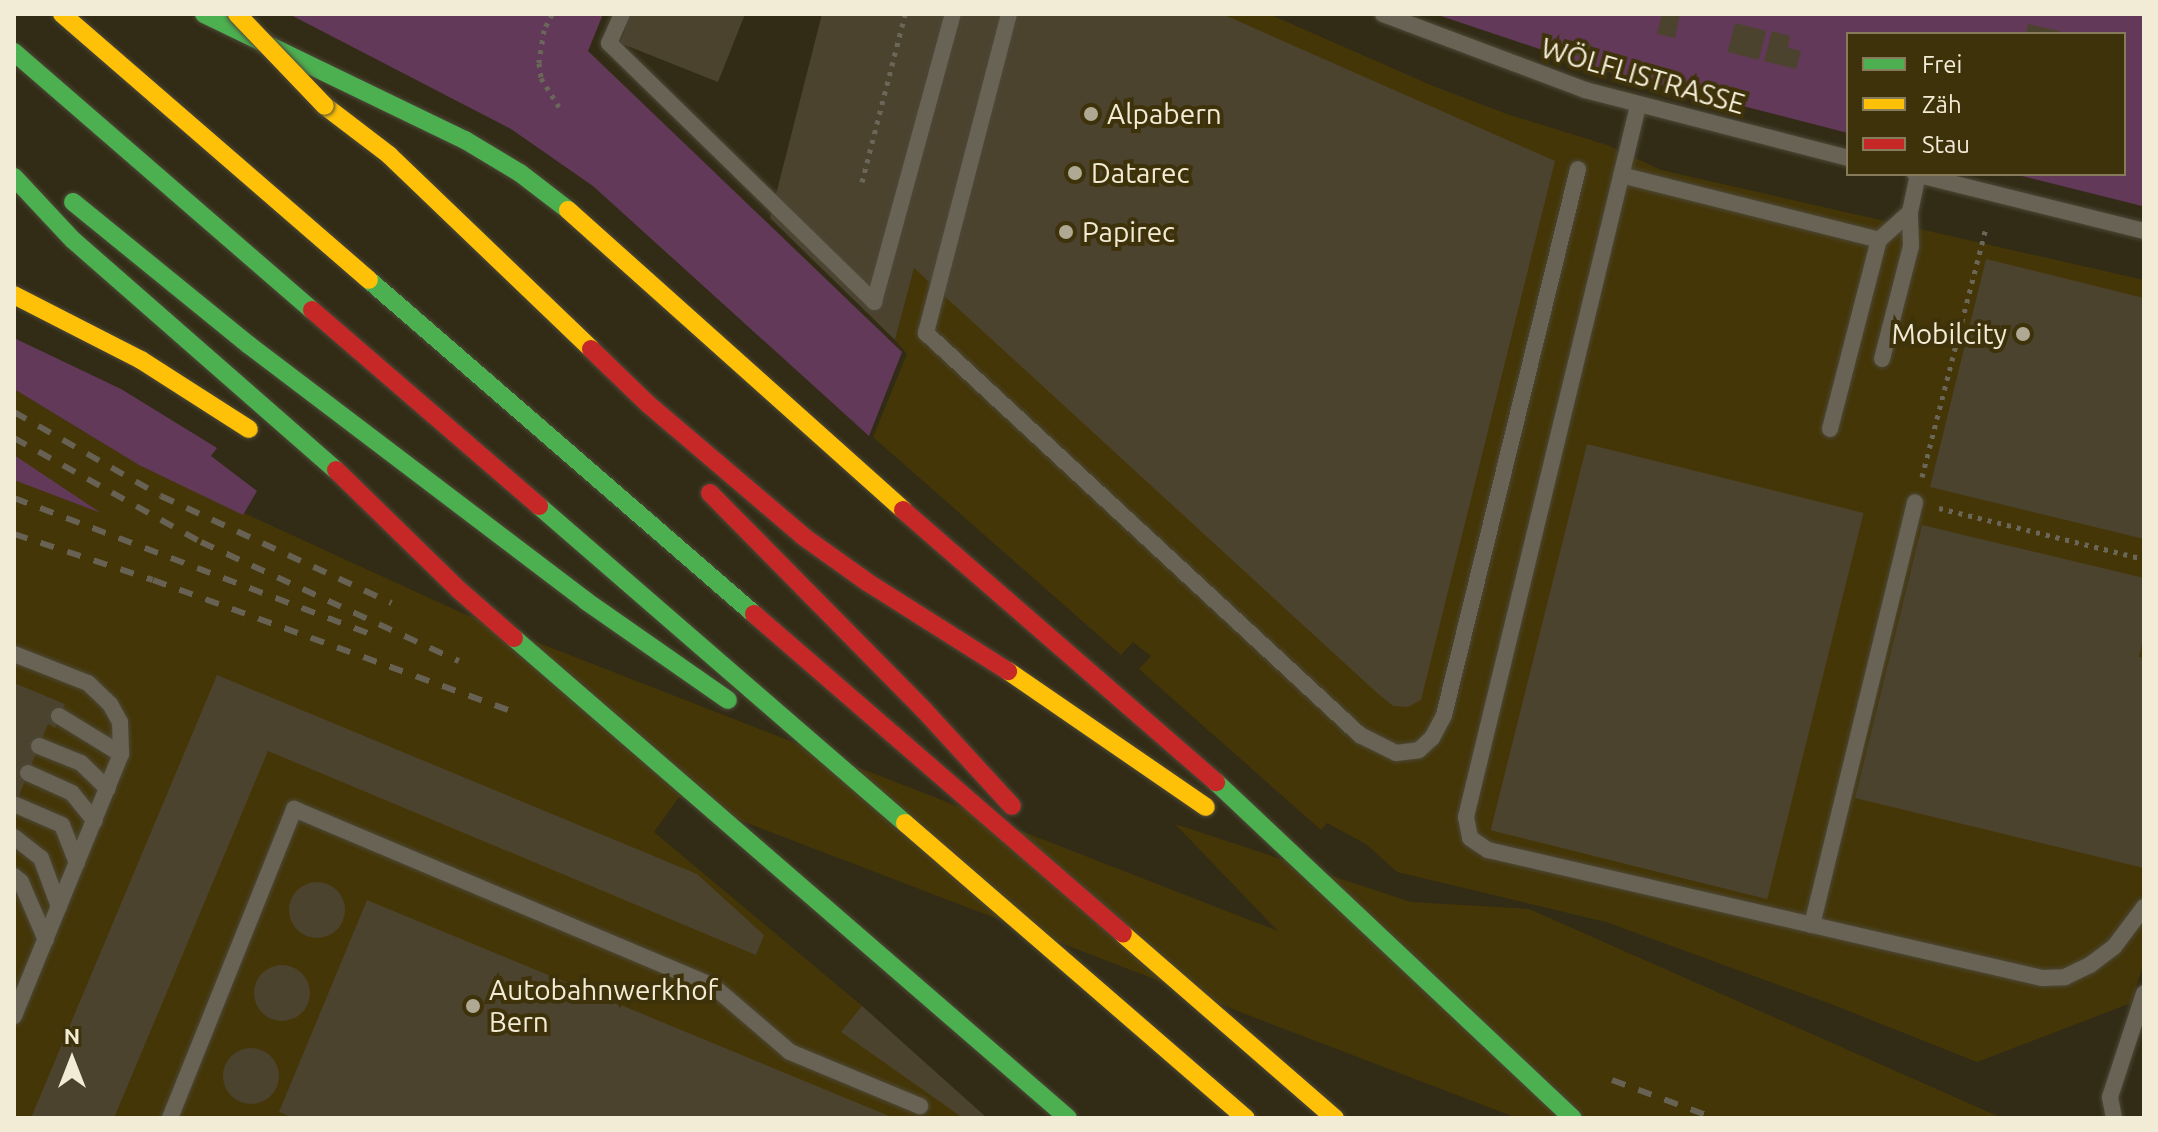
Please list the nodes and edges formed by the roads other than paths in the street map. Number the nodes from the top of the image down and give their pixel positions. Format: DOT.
graph roads {
  1 [pos="62,14"];
  2 [pos="204,14"];
  3 [pos="237,14"];
  4 [pos="622,14"];
  5 [pos="953,14"];
  6 [pos="1009,14"];
  7 [pos="1383,14"];
  8 [pos="14,52"];
  9 [pos="325,106"];
  10 [pos="1638,106"];
  11 [pos="14,157"];
  12 [pos="1846,158"];
  13 [pos="366,160"];
  14 [pos="1578,169"];
  15 [pos="36,174"];
  16 [pos="1621,175"];
  17 [pos="1917,176"];
  18 [pos="1925,176"];
  19 [pos="14,177"];
  20 [pos="58,191"];
  21 [pos="1910,212"];
  22 [pos="2144,231"];
  23 [pos="1879,240"];
  24 [pos="14,295"];
  25 [pos="1882,359"];
  26 [pos="1830,429"];
  27 [pos="265,442"];
  28 [pos="699,483"];
  29 [pos="1915,502"];
  30 [pos="369,528"];
  31 [pos="415,550"];
  32 [pos="14,654"];
  33 [pos="59,716"];
  34 [pos="39,746"];
  35 [pos="121,754"];
  36 [pos="28,773"];
  37 [pos="108,789"];
  38 [pos="865,789"];
  39 [pos="16,805"];
  40 [pos="1020,815"];
  41 [pos="1222,819"];
  42 [pos="95,821"];
  43 [pos="14,837"];
  44 [pos="1042,838"];
  45 [pos="1248,838"];
  46 [pos="77,863"];
  47 [pos="14,876"];
  48 [pos="59,907"];
  49 [pos="2144,907"];
  50 [pos="1362,923"];
  51 [pos="1812,925"];
  52 [pos="46,940"];
  53 [pos="1160,967"];
  54 [pos="2144,993"];
  55 [pos="14,1016"];
  56 [pos="920,1106"];
  57 [pos="170,1118"];
  58 [pos="1068,1118"];
  59 [pos="1246,1118"];
  60 [pos="1335,1118"];
  61 [pos="1572,1118"];
  62 [pos="2114,1118"];
  1 -- 53 [label="highway"];
  2 -- 50 [label="highway"];
  3 -- 9 [label="highway, bridge"];
  4 -- 5 [label="lane"];
  6 -- 14 [label="lane"];
  7 -- 10 [label="lane, WÖLFLISTRASSE"];
  8 -- 38 [label="highway"];
  9 -- 13 [label="highway"];
  9 -- 41 [label="highway"];
  10 -- 12 [label="lane, WÖLFLISTRASSE"];
  10 -- 16 [label="lane"];
  11 -- 15 [label="highway"];
  16 -- 23 [label="lane"];
  16 -- 51 [label="lane"];
  17 -- 21 [label="lane"];
  18 -- 22 [label="lane"];
  19 -- 31 [label="highway"];
  20 -- 38 [label="highway"];
  21 -- 23 [label="lane"];
  21 -- 25 [label="lane"];
  23 -- 26 [label="lane"];
  24 -- 27 [label="highway"];
  28 -- 40 [label="highway"];
  29 -- 51 [label="lane"];
  30 -- 31 [label="highway"];
  31 -- 58 [label="highway"];
  32 -- 35 [label="lane"];
  33 -- 35 [label="lane"];
  34 -- 37 [label="lane"];
  35 -- 37 [label="lane"];
  36 -- 42 [label="lane"];
  37 -- 42 [label="lane"];
  38 -- 59 [label="highway"];
  39 -- 46 [label="lane"];
  42 -- 46 [label="lane"];
  43 -- 48 [label="lane"];
  44 -- 53 [label="highway"];
  45 -- 50 [label="highway"];
  46 -- 48 [label="lane"];
  47 -- 52 [label="lane"];
  48 -- 52 [label="lane"];
  49 -- 51 [label="lane"];
  50 -- 61 [label="highway"];
  52 -- 55 [label="lane"];
  53 -- 60 [label="highway"];
  54 -- 62 [label="lane"];
  56 -- 57 [label="lane"];
}
